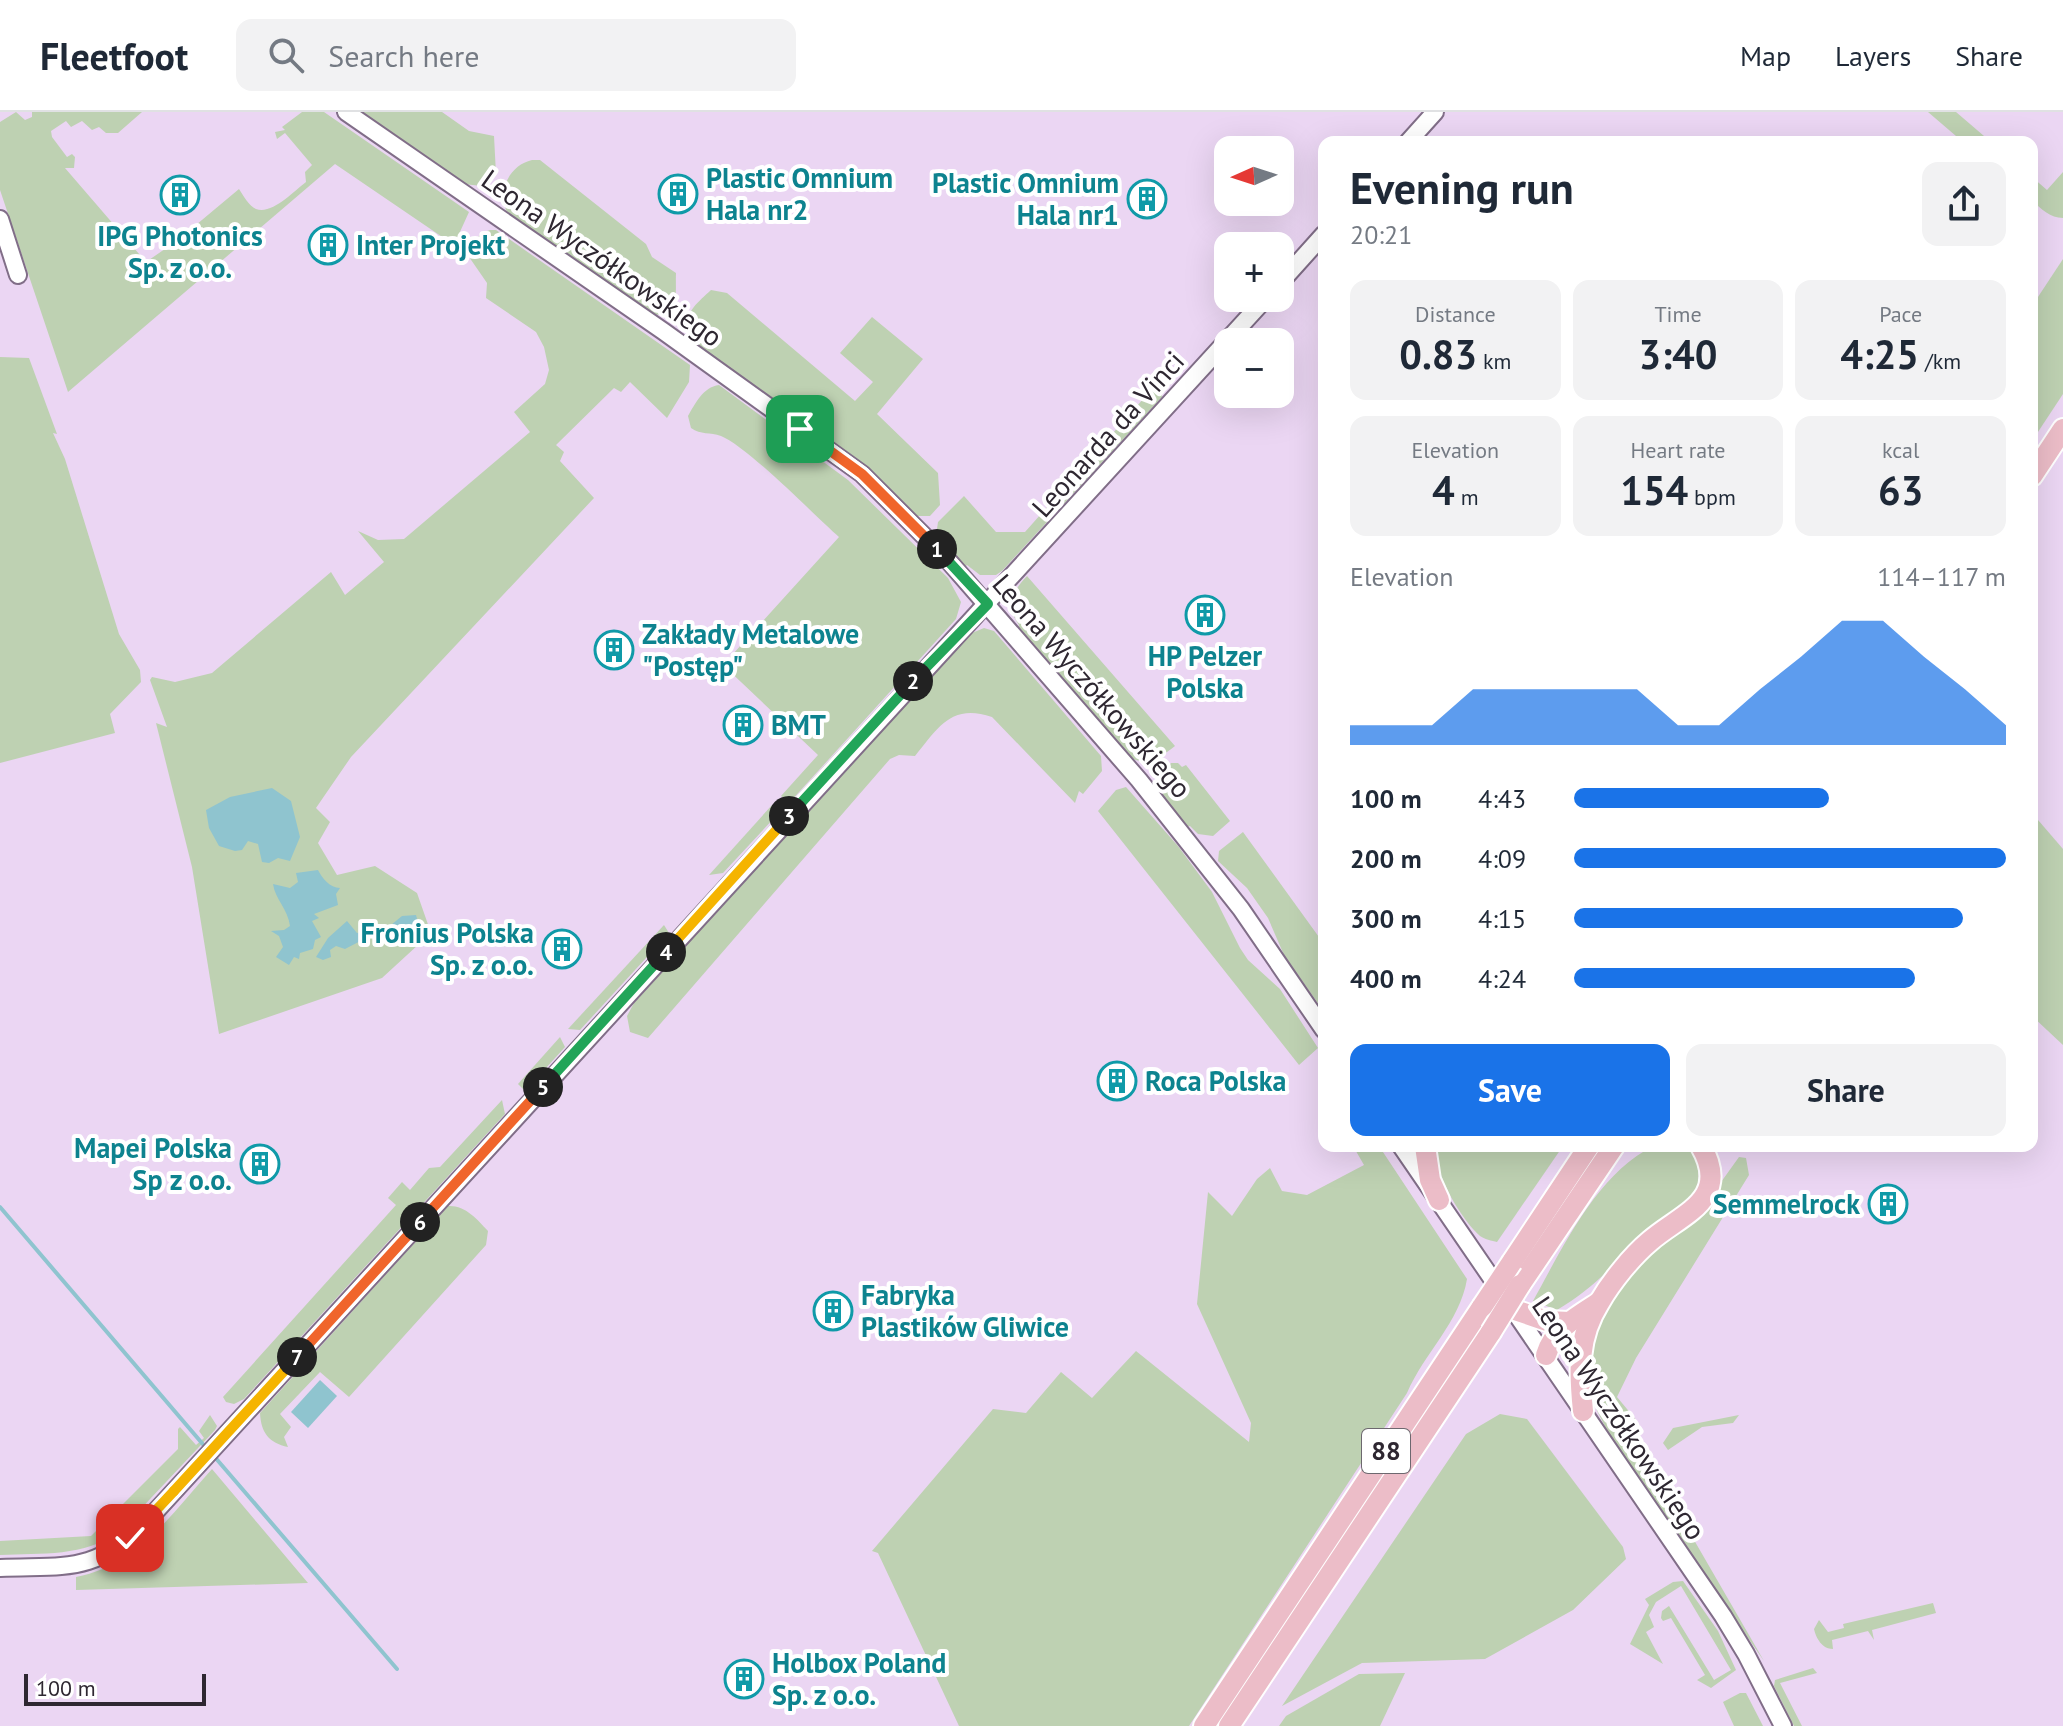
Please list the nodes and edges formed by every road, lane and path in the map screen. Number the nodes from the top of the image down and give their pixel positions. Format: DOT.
graph roads {
  1 [pos="346,112"];
  2 [pos="1435,112"];
  3 [pos="1413,136"];
  4 [pos="0,219"];
  5 [pos="1318,241"];
  6 [pos="1294,267"];
  7 [pos="18,275"];
  8 [pos="1253,312"];
  9 [pos="2063,429"];
  10 [pos="2038,467"];
  11 [pos="988,604"];
  12 [pos="1318,1021"];
  13 [pos="1405,1152"];
  14 [pos="1426,1152"];
  15 [pos="1573,1152"];
  16 [pos="1585,1152"];
  17 [pos="1610,1152"];
  18 [pos="1703,1152"];
  19 [pos="1439,1200"];
  20 [pos="1545,1212"];
  21 [pos="1598,1303"];
  22 [pos="1512,1309"];
  23 [pos="1569,1322"];
  24 [pos="1583,1339"];
  25 [pos="1546,1355"];
  26 [pos="1583,1411"];
  27 [pos="0,1568"];
  28 [pos="1204,1726"];
  29 [pos="1229,1726"];
  30 [pos="1783,1726"];
  1 -- 11 [label="street, Leona Wyczółkowskiego"];
  2 -- 3 [label="street"];
  4 -- 7 [label="street"];
  5 -- 6 [label="street"];
  8 -- 11 [label="street, Leonarda da Vinci"];
  9 -- 10 [label="main road"];
  11 -- 12 [label="street, Leona Wyczółkowskiego"];
  11 -- 27 [label="street, Leonarda da Vinci"];
  13 -- 19 [label="street, Leona Wyczółkowskiego"];
  14 -- 19 [label="main road"];
  15 -- 20 [label="main road"];
  16 -- 20 [label="main road, 88"];
  17 -- 29 [label="main road, bridge"];
  18 -- 21 [label="main road"];
  19 -- 22 [label="street, Leona Wyczółkowskiego"];
  20 -- 28 [label="main road, 88, bridge"];
  21 -- 23 [label="main road"];
  21 -- 24 [label="main road"];
  22 -- 23 [label="main road"];
  22 -- 25 [label="street, Leona Wyczółkowskiego"];
  23 -- 25 [label="main road"];
  24 -- 25 [label="main road"];
  24 -- 26 [label="main road"];
  25 -- 26 [label="street, Leona Wyczółkowskiego"];
  26 -- 30 [label="street, Leona Wyczółkowskiego"];
}
